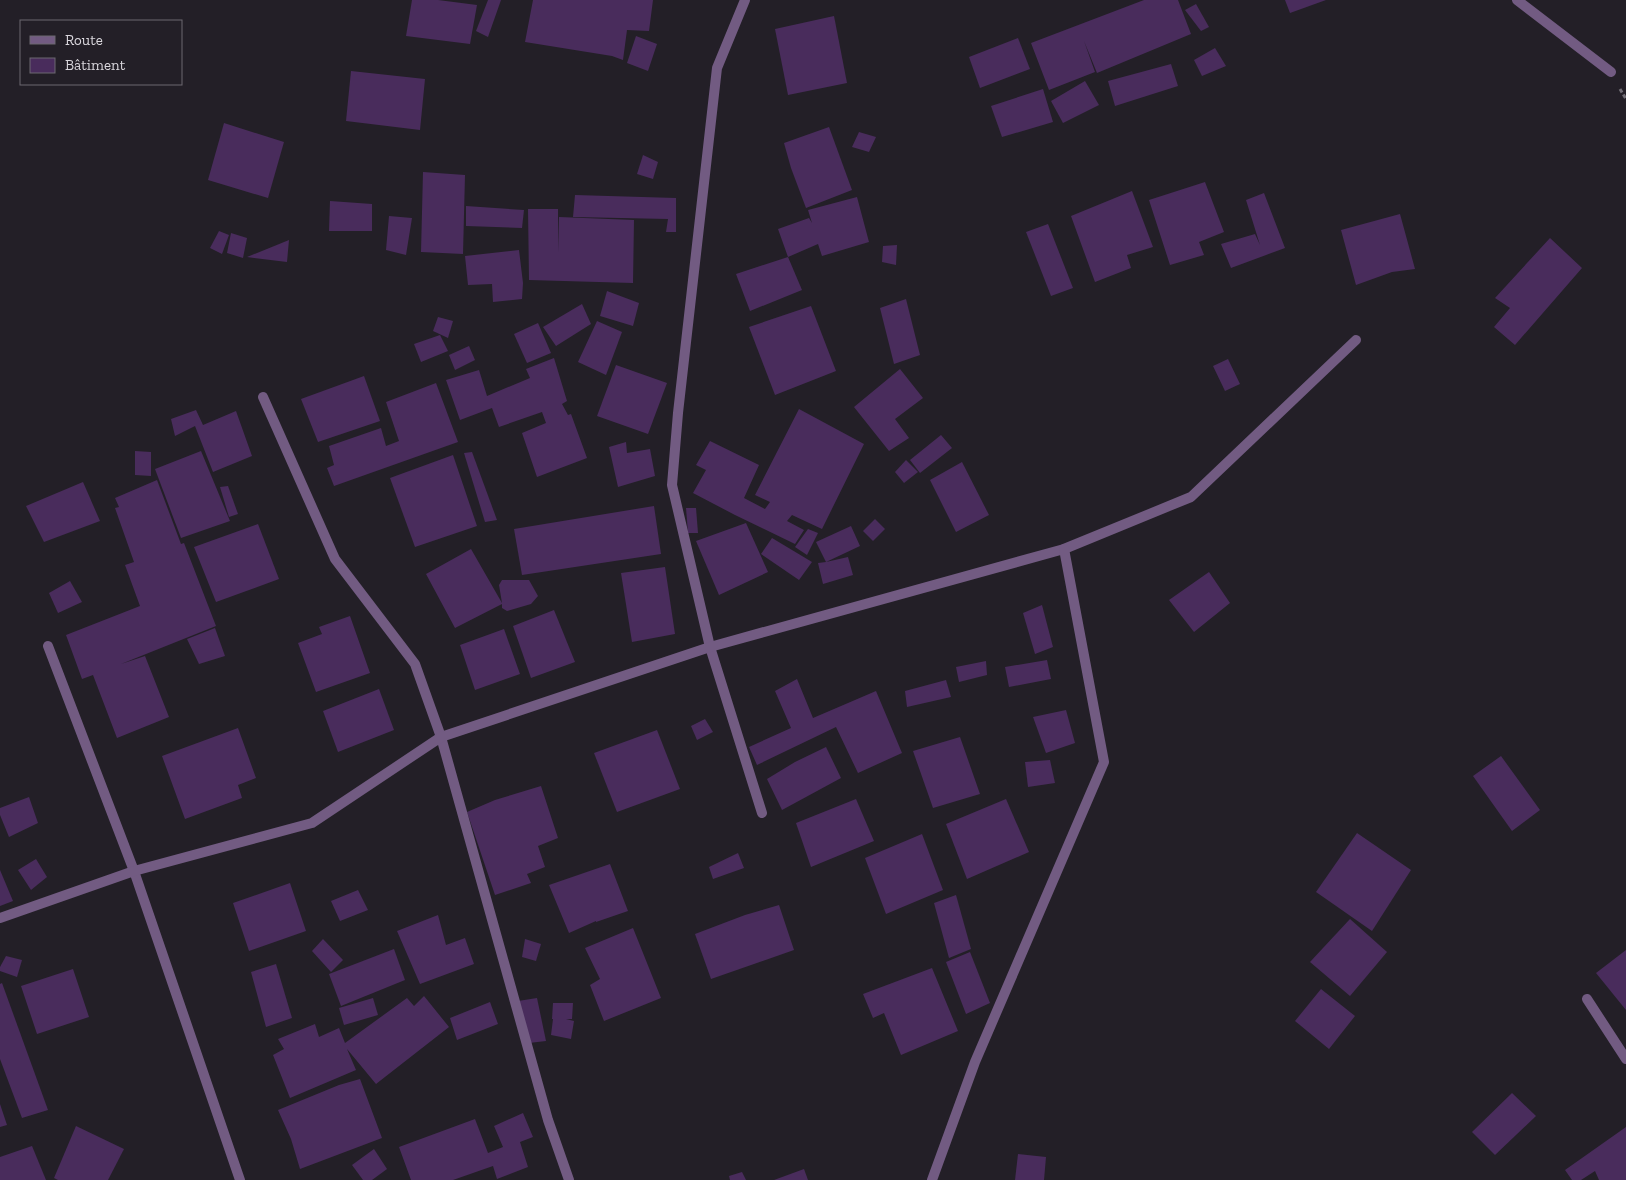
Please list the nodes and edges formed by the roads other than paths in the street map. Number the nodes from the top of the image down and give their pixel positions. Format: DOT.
graph roads {
  1 [pos="745,0"];
  2 [pos="1517,0"];
  3 [pos="1611,72"];
  4 [pos="1356,340"];
  5 [pos="263,397"];
  6 [pos="1064,549"];
  7 [pos="48,646"];
  8 [pos="710,647"];
  9 [pos="441,737"];
  10 [pos="762,813"];
  11 [pos="134,871"];
  12 [pos="0,918"];
  13 [pos="1588,999"];
  14 [pos="1626,1059"];
  15 [pos="240,1180"];
  16 [pos="570,1180"];
  17 [pos="932,1180"];
  1 -- 8 [label="street"];
  2 -- 3 [label="street"];
  4 -- 6 [label="street"];
  5 -- 9 [label="street"];
  6 -- 8 [label="street"];
  6 -- 17 [label="street"];
  7 -- 11 [label="street"];
  8 -- 9 [label="street"];
  8 -- 10 [label="street"];
  9 -- 11 [label="street"];
  9 -- 16 [label="street"];
  11 -- 12 [label="street"];
  11 -- 15 [label="street"];
  13 -- 14 [label="street"];
}
